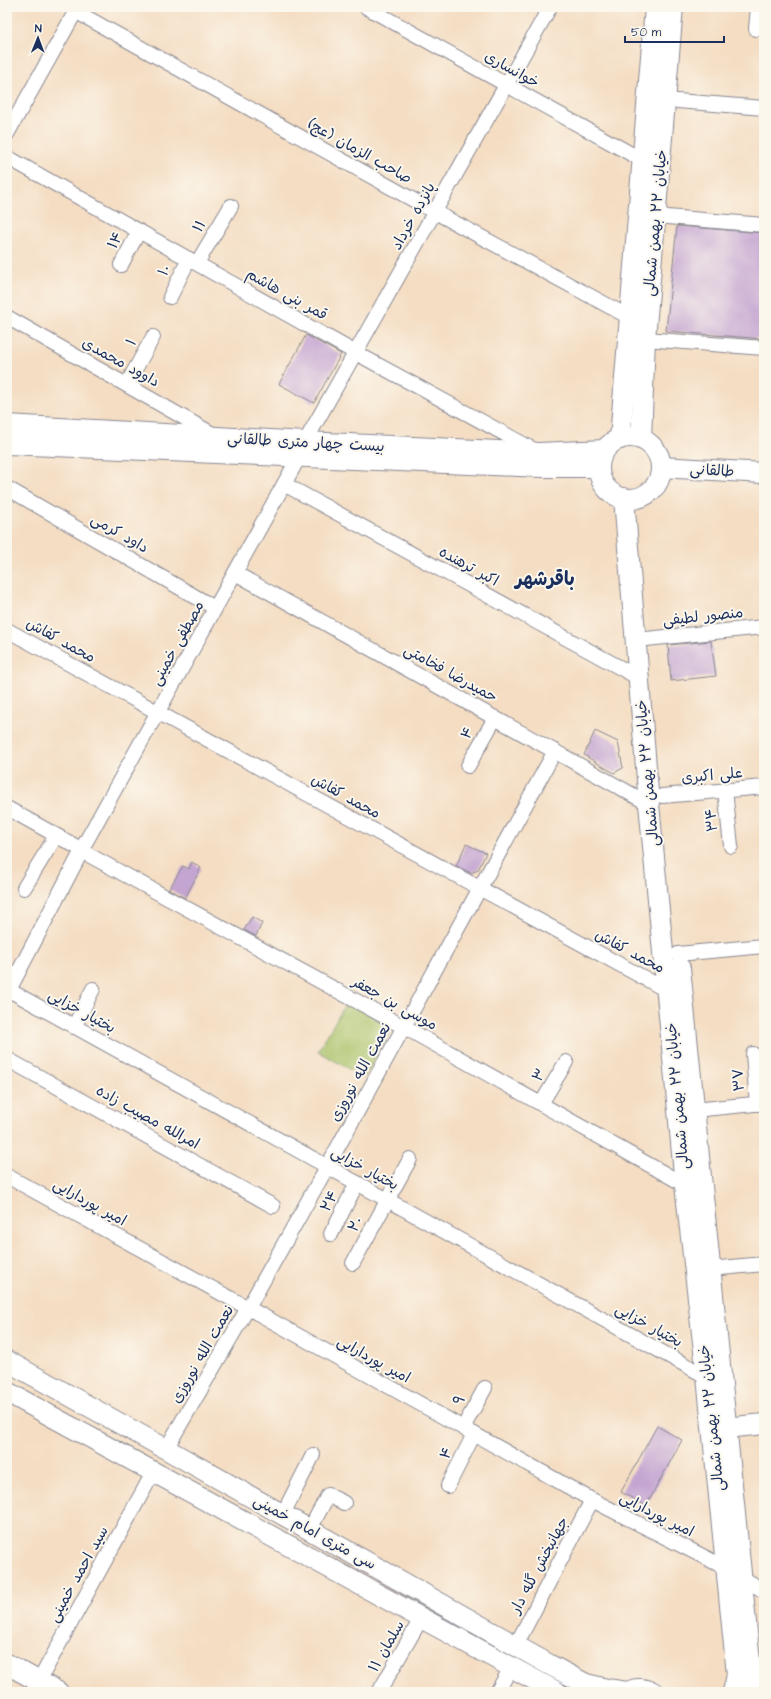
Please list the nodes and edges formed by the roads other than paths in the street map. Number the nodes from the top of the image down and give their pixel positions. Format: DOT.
graph roads {
  1 [pos="366,7"];
  2 [pos="550,7"];
  3 [pos="655,7"];
  4 [pos="673,7"];
  5 [pos="758,7"];
  6 [pos="76,9"];
  7 [pos="756,30"];
  8 [pos="506,85"];
  9 [pos="665,100"];
  10 [pos="764,108"];
  11 [pos="7,134"];
  12 [pos="7,157"];
  13 [pos="642,160"];
  14 [pos="231,206"];
  15 [pos="435,212"];
  16 [pos="655,216"];
  17 [pos="764,225"];
  18 [pos="139,231"];
  19 [pos="193,261"];
  20 [pos="121,265"];
  21 [pos="170,297"];
  22 [pos="7,317"];
  23 [pos="629,317"];
  24 [pos="153,337"];
  25 [pos="645,339"];
  26 [pos="764,348"];
  27 [pos="356,353"];
  28 [pos="127,384"];
  29 [pos="7,426"];
  30 [pos="218,437"];
  31 [pos="641,439"];
  32 [pos="7,444"];
  33 [pos="302,449"];
  34 [pos="608,452"];
  35 [pos="540,460"];
  36 [pos="661,467"];
  37 [pos="764,473"];
  38 [pos="284,484"];
  39 [pos="7,488"];
  40 [pos="629,498"];
  41 [pos="234,573"];
  42 [pos="215,608"];
  43 [pos="764,627"];
  44 [pos="7,630"];
  45 [pos="646,639"];
  46 [pos="639,678"];
  47 [pos="158,712"];
  48 [pos="495,718"];
  49 [pos="555,751"];
  50 [pos="468,766"];
  51 [pos="764,787"];
  52 [pos="725,790"];
  53 [pos="656,800"];
  54 [pos="7,808"];
  55 [pos="56,836"];
  56 [pos="731,846"];
  57 [pos="82,850"];
  58 [pos="24,888"];
  59 [pos="478,888"];
  60 [pos="764,946"];
  61 [pos="678,954"];
  62 [pos="93,989"];
  63 [pos="8,991"];
  64 [pos="668,991"];
  65 [pos="74,1027"];
  66 [pos="404,1027"];
  67 [pos="753,1054"];
  68 [pos="7,1059"];
  69 [pos="566,1062"];
  70 [pos="760,1103"];
  71 [pos="541,1104"];
  72 [pos="694,1110"];
  73 [pos="410,1159"];
  74 [pos="327,1167"];
  75 [pos="7,1176"];
  76 [pos="357,1183"];
  77 [pos="685,1185"];
  78 [pos="387,1200"];
  79 [pos="273,1206"];
  80 [pos="331,1234"];
  81 [pos="353,1263"];
  82 [pos="764,1264"];
  83 [pos="710,1269"];
  84 [pos="248,1308"];
  85 [pos="7,1361"];
  86 [pos="707,1377"];
  87 [pos="485,1388"];
  88 [pos="7,1392"];
  89 [pos="764,1424"];
  90 [pos="726,1428"];
  91 [pos="469,1431"];
  92 [pos="166,1449"];
  93 [pos="313,1455"];
  94 [pos="154,1471"];
  95 [pos="448,1486"];
  96 [pos="592,1500"];
  97 [pos="344,1503"];
  98 [pos="283,1514"];
  99 [pos="310,1529"];
  100 [pos="734,1573"];
  101 [pos="763,1589"];
  102 [pos="422,1617"];
  103 [pos="516,1645"];
  104 [pos="7,1664"];
  105 [pos="512,1666"];
  106 [pos="36,1687"];
  107 [pos="58,1692"];
  108 [pos="379,1692"];
  109 [pos="497,1692"];
  110 [pos="557,1692"];
  111 [pos="628,1692"];
  112 [pos="653,1692"];
  113 [pos="734,1692"];
  114 [pos="753,1692"];
  1 -- 8 [label="street, خوانساری"];
  2 -- 8 [label="street, پانزده خرداد"];
  3 -- 13 [label="street, خیابان ۲۲ بهمن شمالی"];
  4 -- 9 [label="street, خیابان ۲۲ بهمن شمالی"];
  5 -- 7 [label="street"];
  6 -- 11 [label="street"];
  6 -- 15 [label="street, صاحب الزمان (عج)"];
  8 -- 13 [label="street, خوانساری"];
  8 -- 15 [label="street, پانزده خرداد"];
  9 -- 10 [label="street"];
  9 -- 16 [label="street, خیابان ۲۲ بهمن شمالی"];
  12 -- 18 [label="street, قمر بنی هاشم"];
  13 -- 23 [label="street, خیابان ۲۲ بهمن شمالی"];
  14 -- 19 [label="street, ۱۱"];
  15 -- 23 [label="street, صاحب الزمان (عج)"];
  15 -- 27 [label="street, پانزده خرداد"];
  16 -- 17 [label="street"];
  16 -- 25 [label="street, خیابان ۲۲ بهمن شمالی"];
  18 -- 19 [label="street, قمر بنی هاشم"];
  18 -- 20 [label="street, ۱۴"];
  19 -- 21 [label="street, ۱۰"];
  19 -- 27 [label="street, قمر بنی هاشم"];
  22 -- 28 [label="street, داوود محمدی"];
  23 -- 34 [label="street, خیابان ۲۲ بهمن شمالی"];
  24 -- 28 [label="street, ۱"];
  25 -- 26 [label="street"];
  25 -- 31 [label="street, خیابان ۲۲ بهمن شمالی"];
  27 -- 33 [label="street, پانزده خرداد"];
  27 -- 35 [label="street, قمر بنی هاشم"];
  28 -- 30 [label="street, داوود محمدی"];
  29 -- 30 [label="street, بیست چهار متری طالقانی"];
  30 -- 33 [label="street, بیست چهار متری طالقانی"];
  31 -- 34 [label="street"];
  31 -- 36 [label="street"];
  32 -- 33 [label="street"];
  33 -- 35 [label="street"];
  33 -- 38 [label="street, مصطفی خمینی"];
  34 -- 35 [label="street"];
  34 -- 40 [label="street"];
  36 -- 37 [label="street, طالقانی"];
  36 -- 40 [label="street"];
  38 -- 41 [label="street, مصطفی خمینی"];
  38 -- 46 [label="street, اکبر ترهنده"];
  39 -- 42 [label="street, داود کرمی"];
  40 -- 45 [label="street, خیابان ۲۲ بهمن شمالی"];
  40 -- 46 [label="street, خیابان ۲۲ بهمن شمالی"];
  41 -- 42 [label="street, مصطفی خمینی"];
  41 -- 48 [label="street, حمیدرضا فخامتی"];
  42 -- 47 [label="street, مصطفی خمینی"];
  43 -- 45 [label="street, منصور لطیفی"];
  44 -- 47 [label="street, محمد کفاش"];
  45 -- 53 [label="street, خیابان ۲۲ بهمن شمالی"];
  46 -- 53 [label="street, خیابان ۲۲ بهمن شمالی"];
  47 -- 57 [label="street, مصطفی خمینی"];
  47 -- 59 [label="street, محمد کفاش"];
  48 -- 49 [label="street, حمیدرضا فخامتی"];
  48 -- 50 [label="street, ۴"];
  49 -- 53 [label="street, حمیدرضا فخامتی"];
  49 -- 59 [label="street, نعمت الله نوروزی"];
  51 -- 52 [label="street, علی اکبری"];
  52 -- 53 [label="street, علی اکبری"];
  52 -- 56 [label="street, ۳۴"];
  53 -- 61 [label="street, خیابان ۲۲ بهمن شمالی"];
  53 -- 64 [label="street, خیابان ۲۲ بهمن شمالی"];
  54 -- 55 [label="street, موسی بن جعفر"];
  55 -- 57 [label="street, موسی بن جعفر"];
  55 -- 58 [label="street"];
  57 -- 63 [label="street, مصطفی خمینی"];
  57 -- 66 [label="street, موسی بن جعفر"];
  59 -- 64 [label="street, محمد کفاش"];
  59 -- 66 [label="street, نعمت الله نوروزی"];
  60 -- 61 [label="street"];
  61 -- 72 [label="street, خیابان ۲۲ بهمن شمالی"];
  62 -- 65 [label="street"];
  63 -- 65 [label="street, بختیار خزایی"];
  64 -- 77 [label="street, خیابان ۲۲ بهمن شمالی"];
  65 -- 74 [label="street, بختیار خزایی"];
  66 -- 71 [label="street, موسی بن جعفر"];
  66 -- 74 [label="street, نعمت الله نوروزی"];
  67 -- 70 [label="street, ۳۷"];
  68 -- 79 [label="street, امرالله مصیب زاده"];
  69 -- 71 [label="street, ۳"];
  70 -- 72 [label="street"];
  71 -- 77 [label="street, موسی بن جعفر"];
  72 -- 83 [label="street, خیابان ۲۲ بهمن شمالی"];
  73 -- 78 [label="street, ۲۰"];
  74 -- 76 [label="street, بختیار خزایی"];
  74 -- 84 [label="street, نعمت الله نوروزی"];
  75 -- 84 [label="street, امیر پوردارایی"];
  76 -- 78 [label="street, بختیار خزایی"];
  76 -- 80 [label="street, ۲۴"];
  77 -- 86 [label="street, خیابان ۲۲ بهمن شمالی"];
  78 -- 81 [label="street, ۲۰"];
  78 -- 86 [label="street, بختیار خزایی"];
  82 -- 83 [label="street"];
  83 -- 90 [label="street, خیابان ۲۲ بهمن شمالی"];
  84 -- 91 [label="street, امیر پوردارایی"];
  84 -- 92 [label="street, نعمت الله نوروزی"];
  85 -- 92 [label="street, سی متری امام خمینی"];
  86 -- 100 [label="street, خیابان ۲۲ بهمن شمالی"];
  87 -- 91 [label="street, ۹"];
  88 -- 94 [label="street, سی متری امام خمینی"];
  89 -- 90 [label="street"];
  90 -- 100 [label="street, خیابان ۲۲ بهمن شمالی"];
  91 -- 95 [label="street, ۴"];
  91 -- 96 [label="street, امیر پوردارایی"];
  92 -- 98 [label="street, سی متری امام خمینی"];
  93 -- 98 [label="street"];
  94 -- 102 [label="street, سی متری امام خمینی"];
  94 -- 106 [label="street, سید احمد خمینی"];
  96 -- 100 [label="street, امیر پوردارایی"];
  96 -- 103 [label="street, جهانبخش گله دار"];
  97 -- 99 [label="street"];
  98 -- 99 [label="street, سی متری امام خمینی"];
  99 -- 103 [label="street, سی متری امام خمینی"];
  100 -- 101 [label="street, امیر پوردارایی"];
  100 -- 113 [label="street, خیابان ۲۲ بهمن شمالی"];
  100 -- 114 [label="street, خیابان ۲۲ بهمن شمالی"];
  102 -- 105 [label="street, سی متری امام خمینی"];
  102 -- 108 [label="street, سلمان ۱۱"];
  103 -- 111 [label="street, سی متری امام خمینی"];
  104 -- 106 [label="street"];
  105 -- 109 [label="street"];
  105 -- 110 [label="street, سی متری امام خمینی"];
  106 -- 107 [label="street"];
  111 -- 112 [label="street, سی متری امام خمینی"];
}
